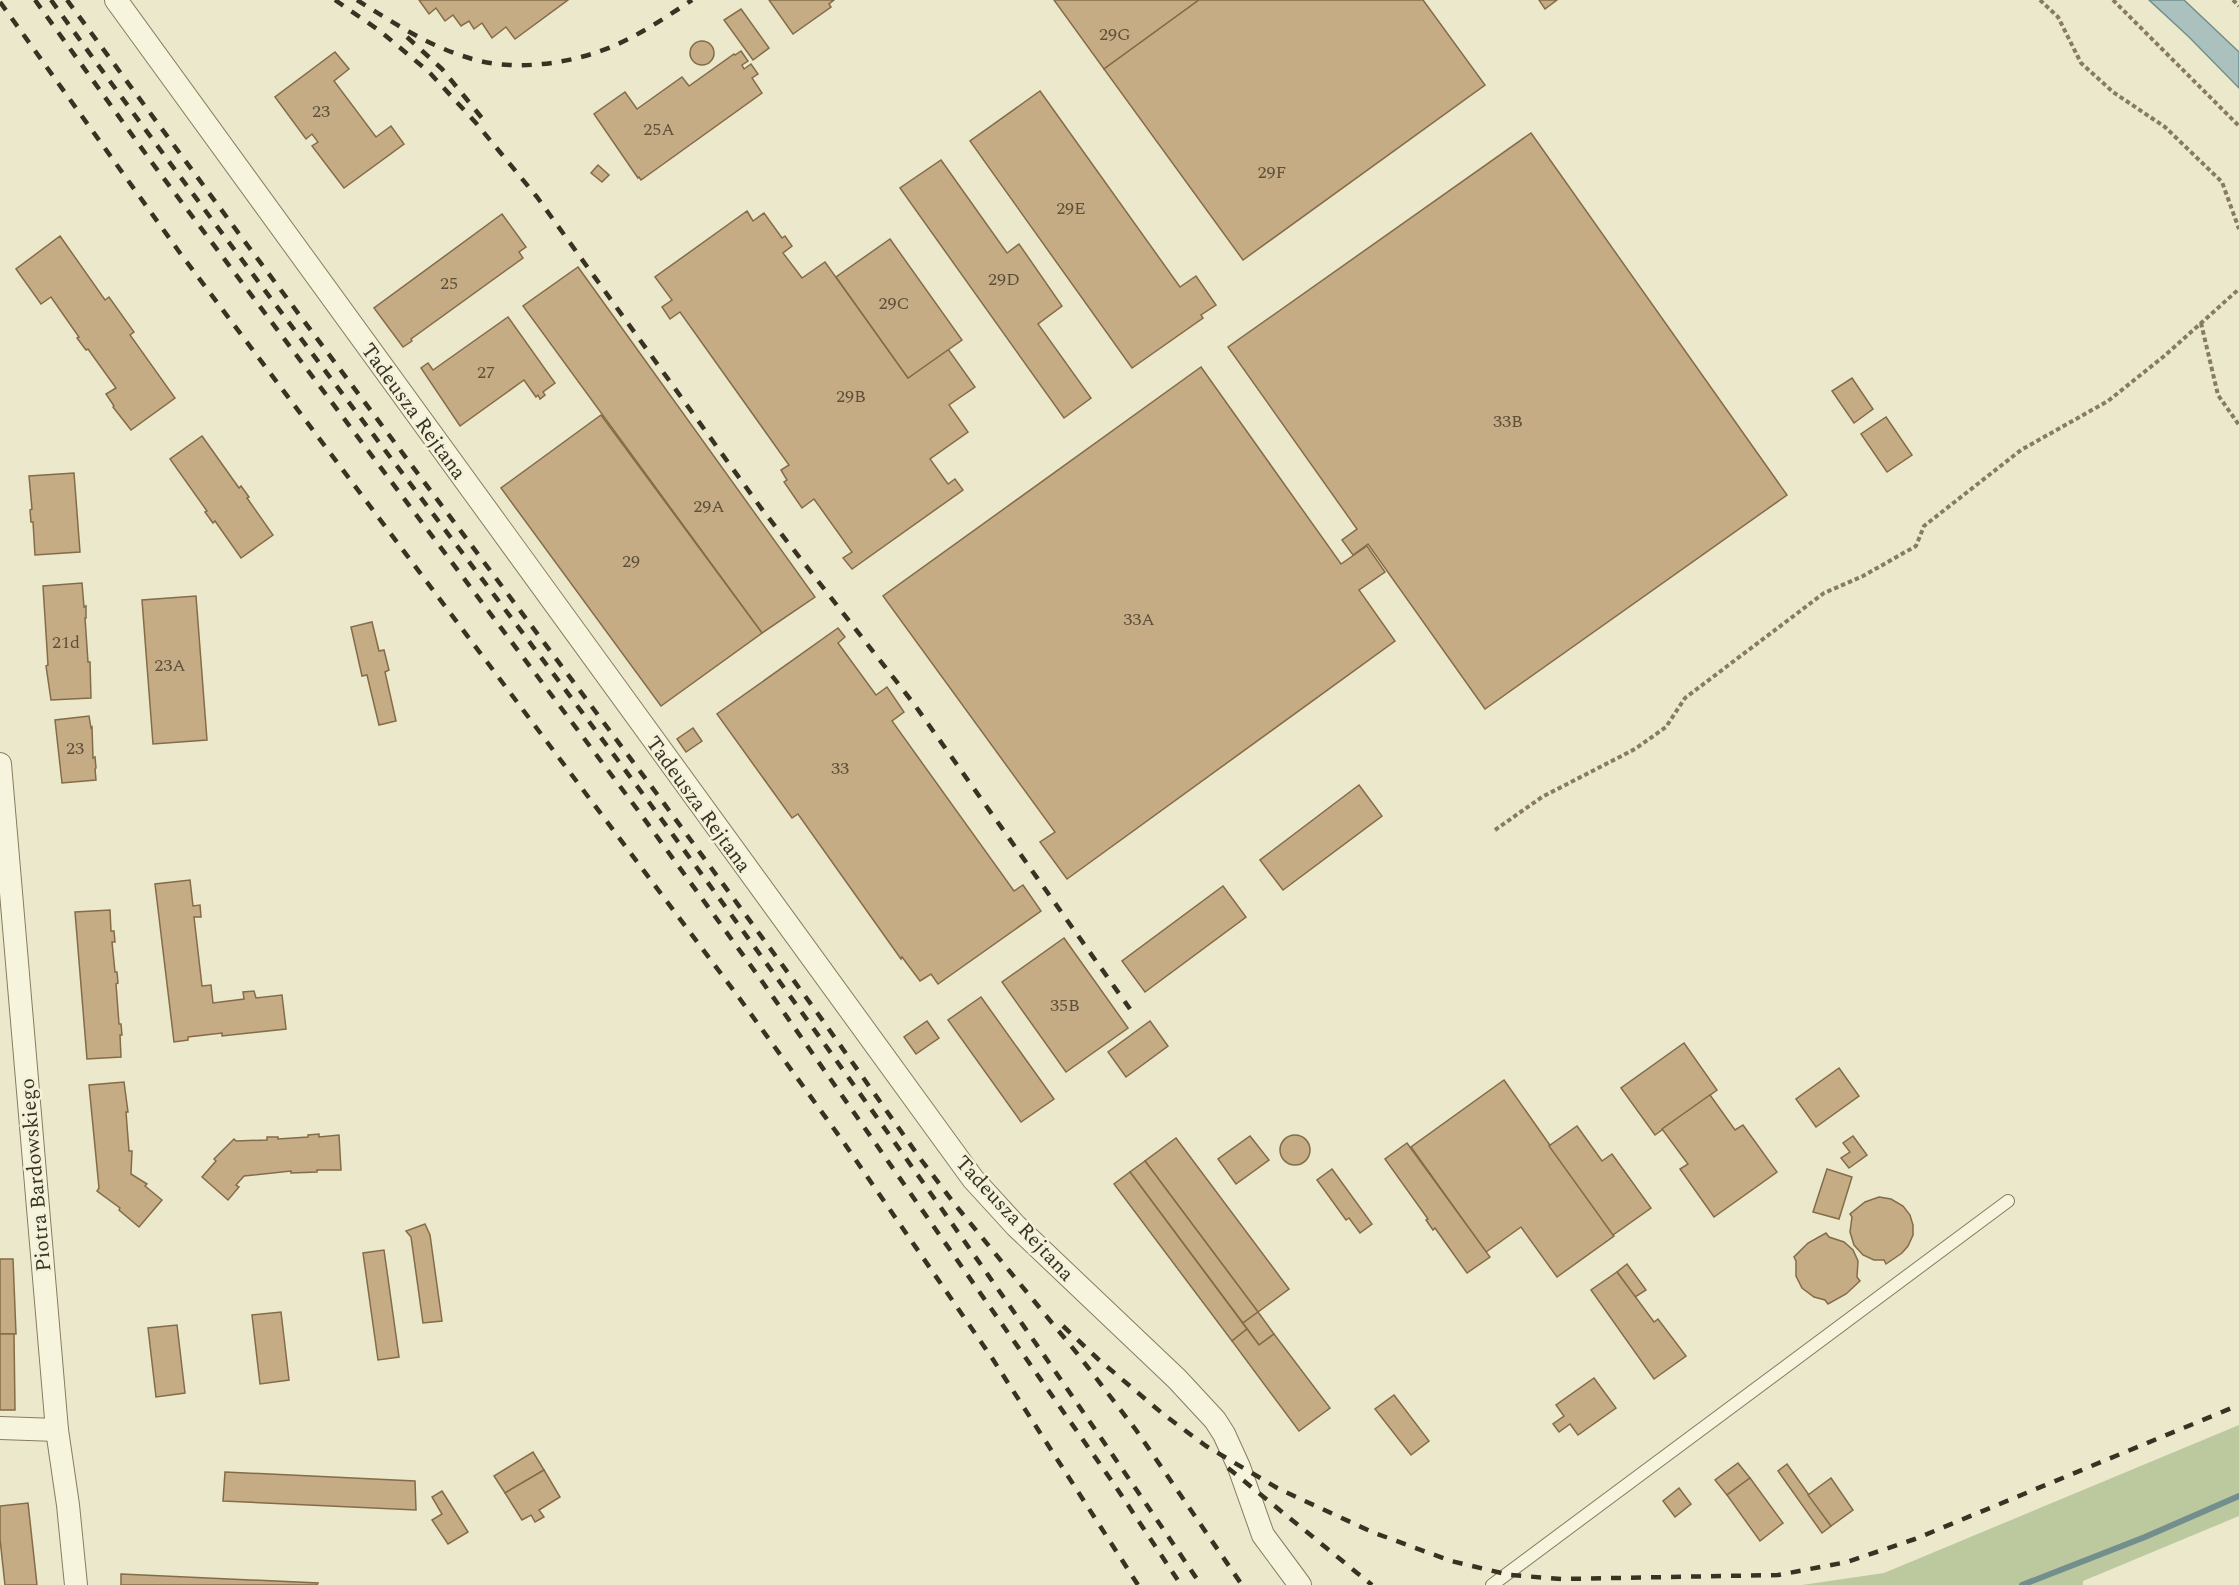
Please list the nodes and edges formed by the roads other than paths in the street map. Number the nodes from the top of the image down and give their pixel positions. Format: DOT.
graph roads {
  1 [pos="116,0"];
  2 [pos="0,764"];
  3 [pos="2008,1201"];
  4 [pos="0,1428"];
  5 [pos="57,1430"];
  6 [pos="76,1585"];
  7 [pos="1300,1585"];
  8 [pos="1492,1585"];
  1 -- 7 [label="street, Tadeusza Rejtana"];
  2 -- 5 [label="street, Piotra Bardowskiego"];
  3 -- 8 [label="lane"];
  4 -- 5 [label="street"];
  5 -- 6 [label="street, Piotra Bardowskiego"];
}
